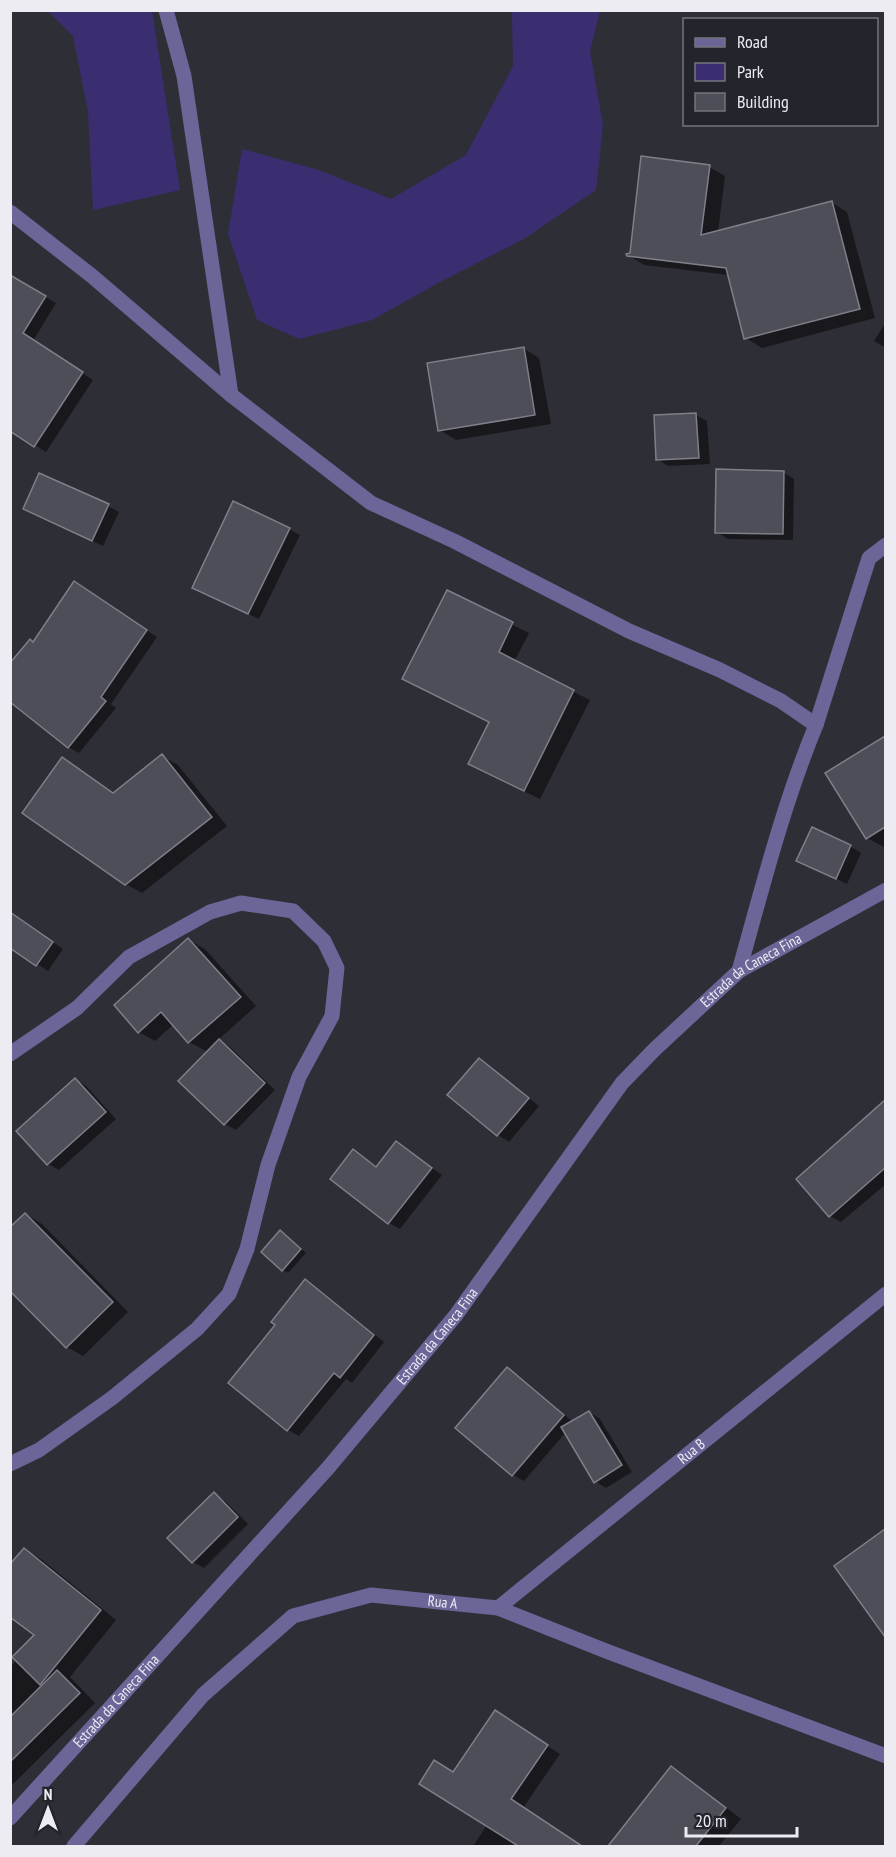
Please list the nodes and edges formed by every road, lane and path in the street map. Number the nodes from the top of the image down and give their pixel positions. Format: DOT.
graph roads {
  1 [pos="166,10"];
  2 [pos="10,212"];
  3 [pos="231,395"];
  4 [pos="885,545"];
  5 [pos="816,725"];
  6 [pos="885,890"];
  7 [pos="739,971"];
  8 [pos="10,1054"];
  9 [pos="885,1294"];
  10 [pos="10,1464"];
  11 [pos="498,1608"];
  12 [pos="885,1756"];
  13 [pos="10,1818"];
  14 [pos="74,1846"];
  1 -- 3 [label="street"];
  2 -- 3 [label="street"];
  3 -- 5 [label="street"];
  4 -- 5 [label="street"];
  5 -- 7 [label="street"];
  6 -- 7 [label="street, Estrada da Caneca Fina"];
  7 -- 13 [label="street, Estrada da Caneca Fina"];
  8 -- 10 [label="street"];
  9 -- 11 [label="street, Rua B"];
  11 -- 12 [label="street, Rua A"];
  11 -- 14 [label="street, Rua A"];
}
